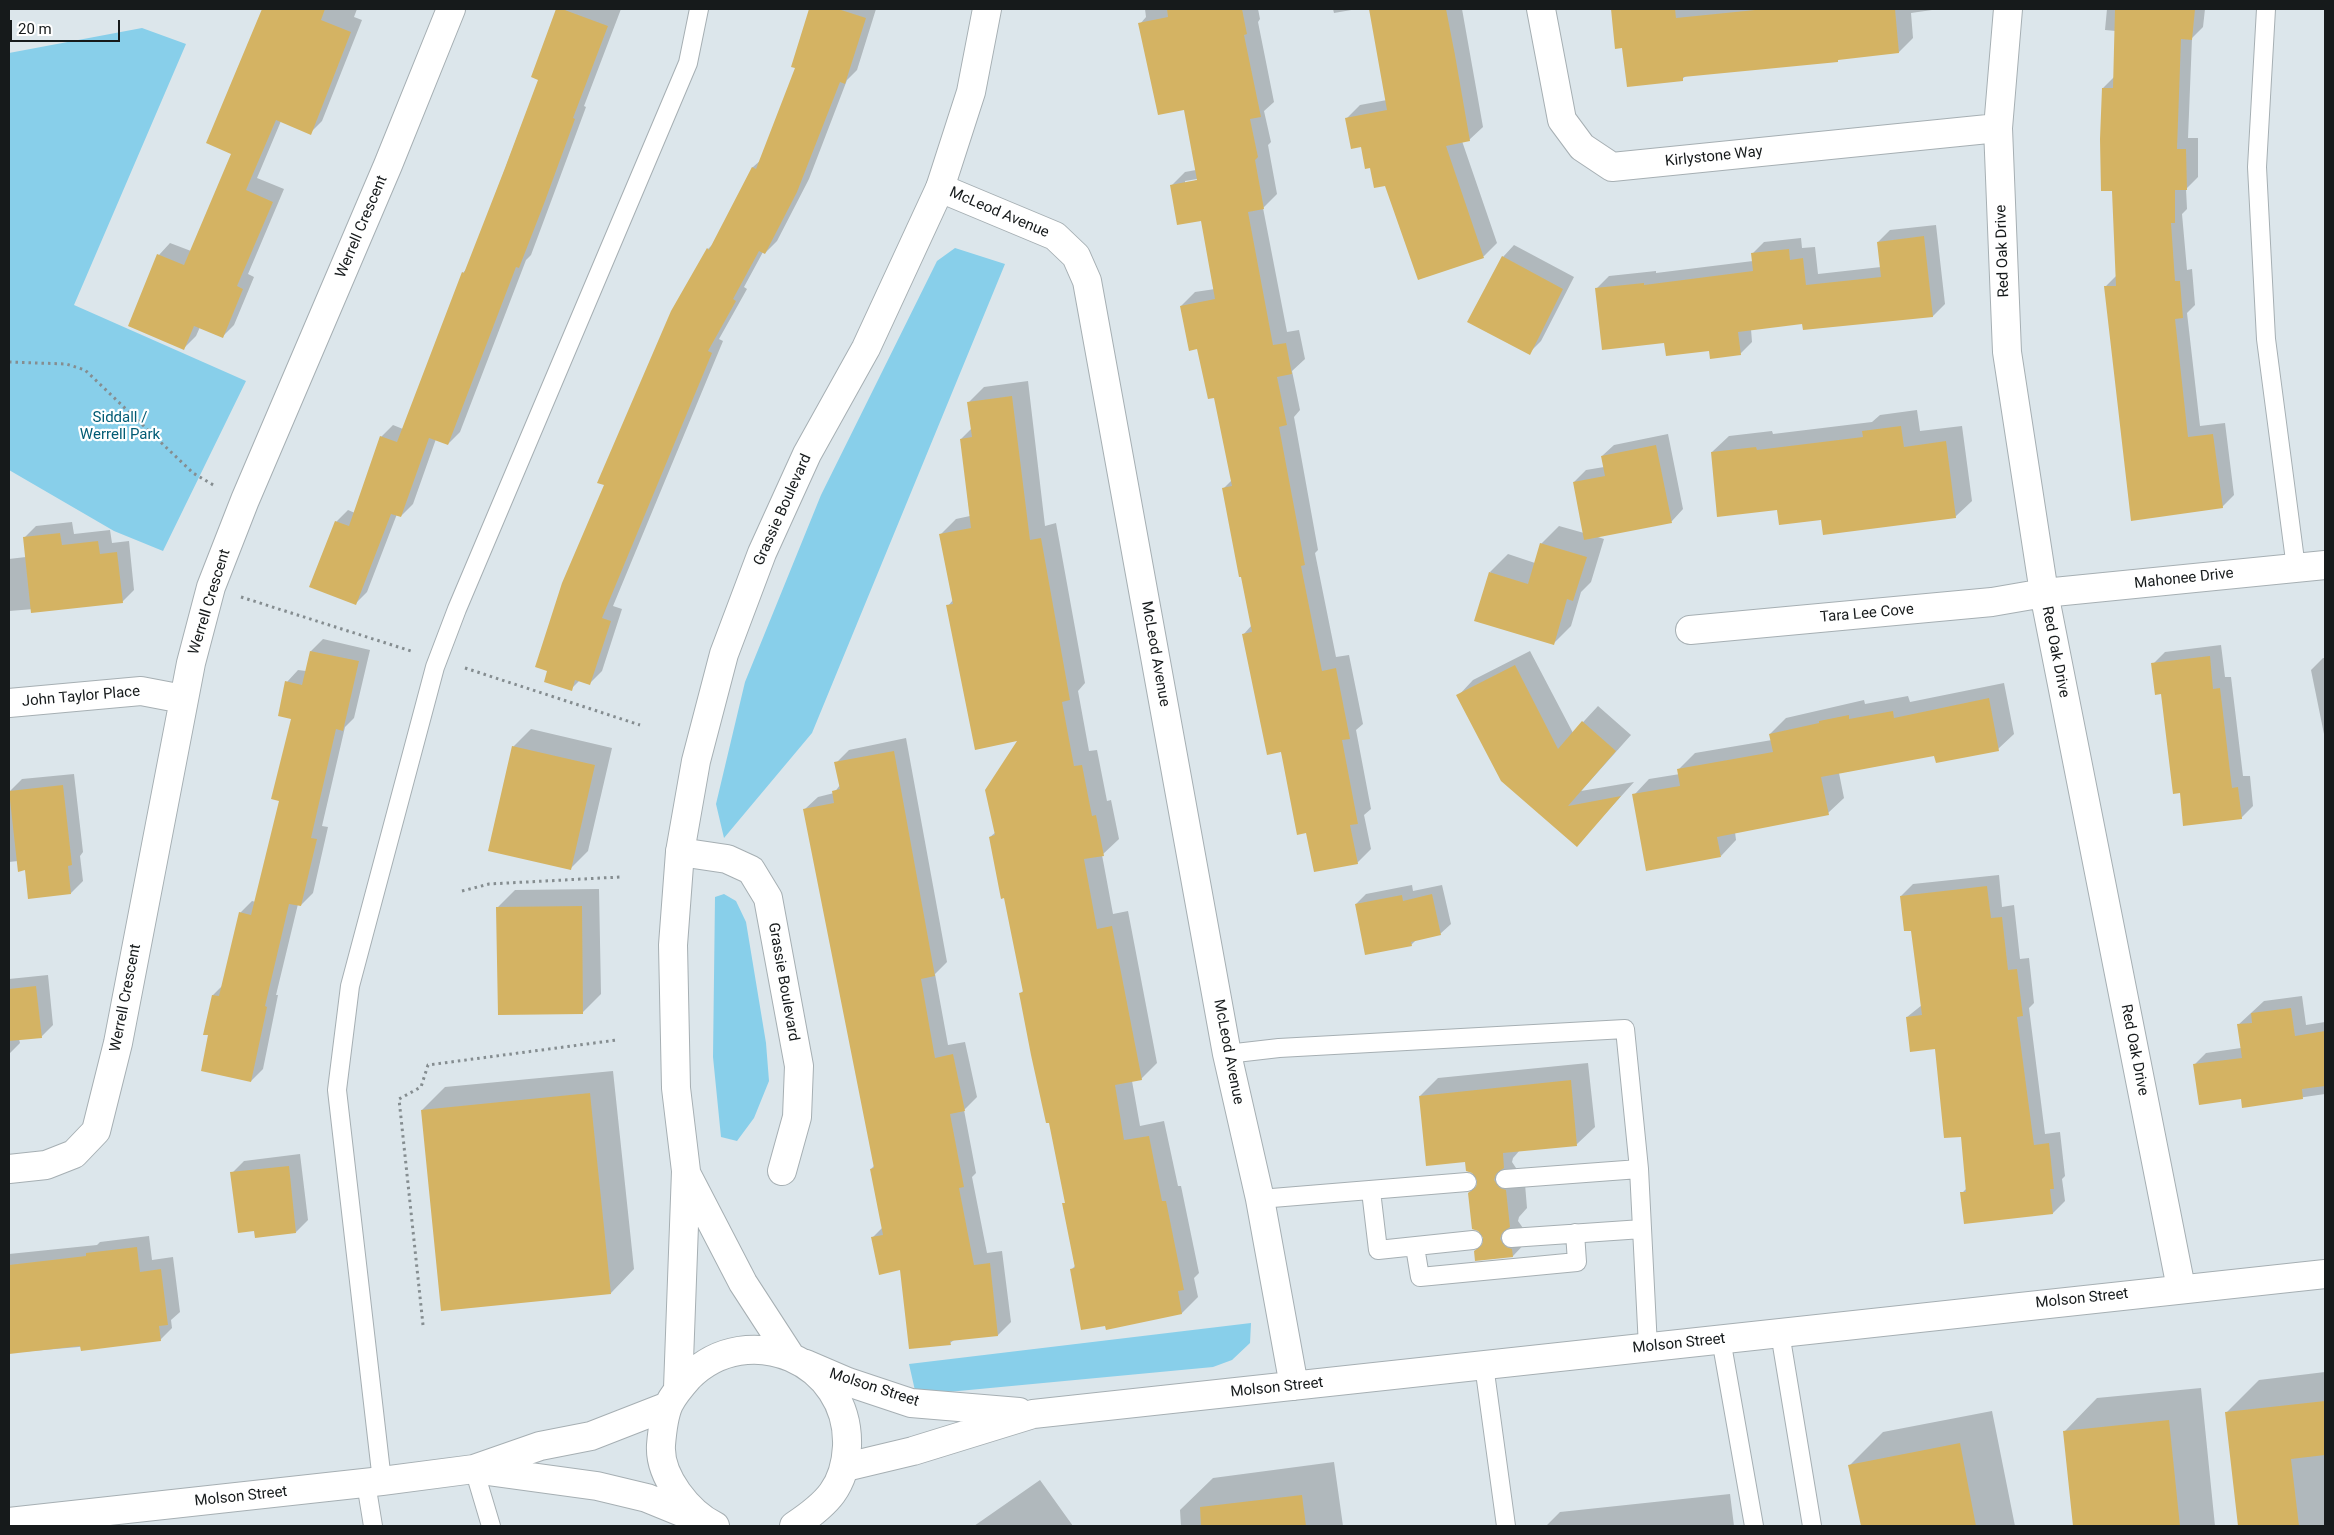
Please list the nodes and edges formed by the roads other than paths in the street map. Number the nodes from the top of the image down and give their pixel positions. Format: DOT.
graph roads {
  1 [pos="451,9"];
  2 [pos="698,9"];
  3 [pos="987,9"];
  4 [pos="1541,9"];
  5 [pos="2008,9"];
  6 [pos="2266,9"];
  7 [pos="1998,128"];
  8 [pos="940,188"];
  9 [pos="2325,565"];
  10 [pos="2296,568"];
  11 [pos="2044,593"];
  12 [pos="1690,630"];
  13 [pos="183,699"];
  14 [pos="9,703"];
  15 [pos="680,852"];
  16 [pos="1227,1054"];
  17 [pos="9,1169"];
  18 [pos="1639,1169"];
  19 [pos="686,1171"];
  20 [pos="782,1171"];
  21 [pos="1505,1180"];
  22 [pos="1467,1182"];
  23 [pos="1371,1191"];
  24 [pos="1260,1199"];
  25 [pos="1642,1229"];
  26 [pos="1575,1233"];
  27 [pos="1511,1238"];
  28 [pos="1473,1240"];
  29 [pos="1416,1247"];
  30 [pos="2325,1274"];
  31 [pos="2181,1288"];
  32 [pos="1780,1333"];
  33 [pos="1722,1339"];
  34 [pos="1648,1347"];
  35 [pos="798,1360"];
  36 [pos="1484,1365"];
  37 [pos="1294,1386"];
  38 [pos="673,1397"];
  39 [pos="1033,1414"];
  40 [pos="474,1469"];
  41 [pos="841,1477"];
  42 [pos="374,1482"];
  43 [pos="60,1521"];
  44 [pos="9,1522"];
  45 [pos="711,1524"];
  46 [pos="373,1526"];
  47 [pos="491,1526"];
  48 [pos="794,1526"];
  49 [pos="831,1526"];
  50 [pos="1506,1526"];
  51 [pos="1754,1526"];
  52 [pos="1812,1526"];
  1 -- 13 [label="street, Werrell Crescent"];
  2 -- 42 [label="lane"];
  3 -- 8 [label="street, McLeod Avenue"];
  4 -- 7 [label="street, Kirlystone Way"];
  5 -- 7 [label="street, Red Oak Drive"];
  6 -- 10 [label="lane"];
  7 -- 11 [label="street, Red Oak Drive"];
  8 -- 15 [label="street, Grassie Boulevard"];
  8 -- 16 [label="street, McLeod Avenue"];
  9 -- 10 [label="street, Mahonee Drive"];
  10 -- 11 [label="street, Mahonee Drive"];
  11 -- 12 [label="street, Tara Lee Cove"];
  11 -- 31 [label="street, Red Oak Drive"];
  13 -- 14 [label="street, John Taylor Place"];
  13 -- 17 [label="street, Werrell Crescent"];
  15 -- 19 [label="street, Grassie Boulevard"];
  15 -- 20 [label="street, Grassie Boulevard"];
  16 -- 18 [label="lane"];
  16 -- 24 [label="street, McLeod Avenue"];
  18 -- 21 [label="lane"];
  18 -- 25 [label="lane"];
  19 -- 35 [label="street, Grassie Boulevard"];
  19 -- 38 [label="street, Grassie Boulevard"];
  22 -- 23 [label="lane"];
  23 -- 24 [label="lane"];
  23 -- 29 [label="lane"];
  24 -- 37 [label="street, McLeod Avenue"];
  25 -- 26 [label="lane"];
  25 -- 34 [label="lane"];
  26 -- 27 [label="lane"];
  26 -- 29 [label="lane"];
  28 -- 29 [label="lane"];
  30 -- 31 [label="street, Molson Street"];
  31 -- 32 [label="street, Molson Street"];
  32 -- 33 [label="street, Molson Street"];
  32 -- 52 [label="lane"];
  33 -- 34 [label="street, Molson Street"];
  33 -- 51 [label="lane"];
  34 -- 36 [label="street, Molson Street"];
  35 -- 38 [label="street, Molson Street"];
  35 -- 39 [label="street, Molson Street"];
  35 -- 41 [label="street"];
  36 -- 37 [label="street, Molson Street"];
  36 -- 50 [label="lane"];
  37 -- 39 [label="street, Molson Street"];
  38 -- 40 [label="street, Molson Street"];
  38 -- 45 [label="street, Grassie Boulevard"];
  39 -- 41 [label="street, Molson Street"];
  40 -- 42 [label="street, Molson Street"];
  40 -- 45 [label="street, Molson Street"];
  40 -- 47 [label="lane"];
  41 -- 48 [label="street"];
  41 -- 49 [label="street"];
  42 -- 43 [label="street, Molson Street"];
  42 -- 46 [label="lane"];
  43 -- 44 [label="street, Molson Street"];
}
